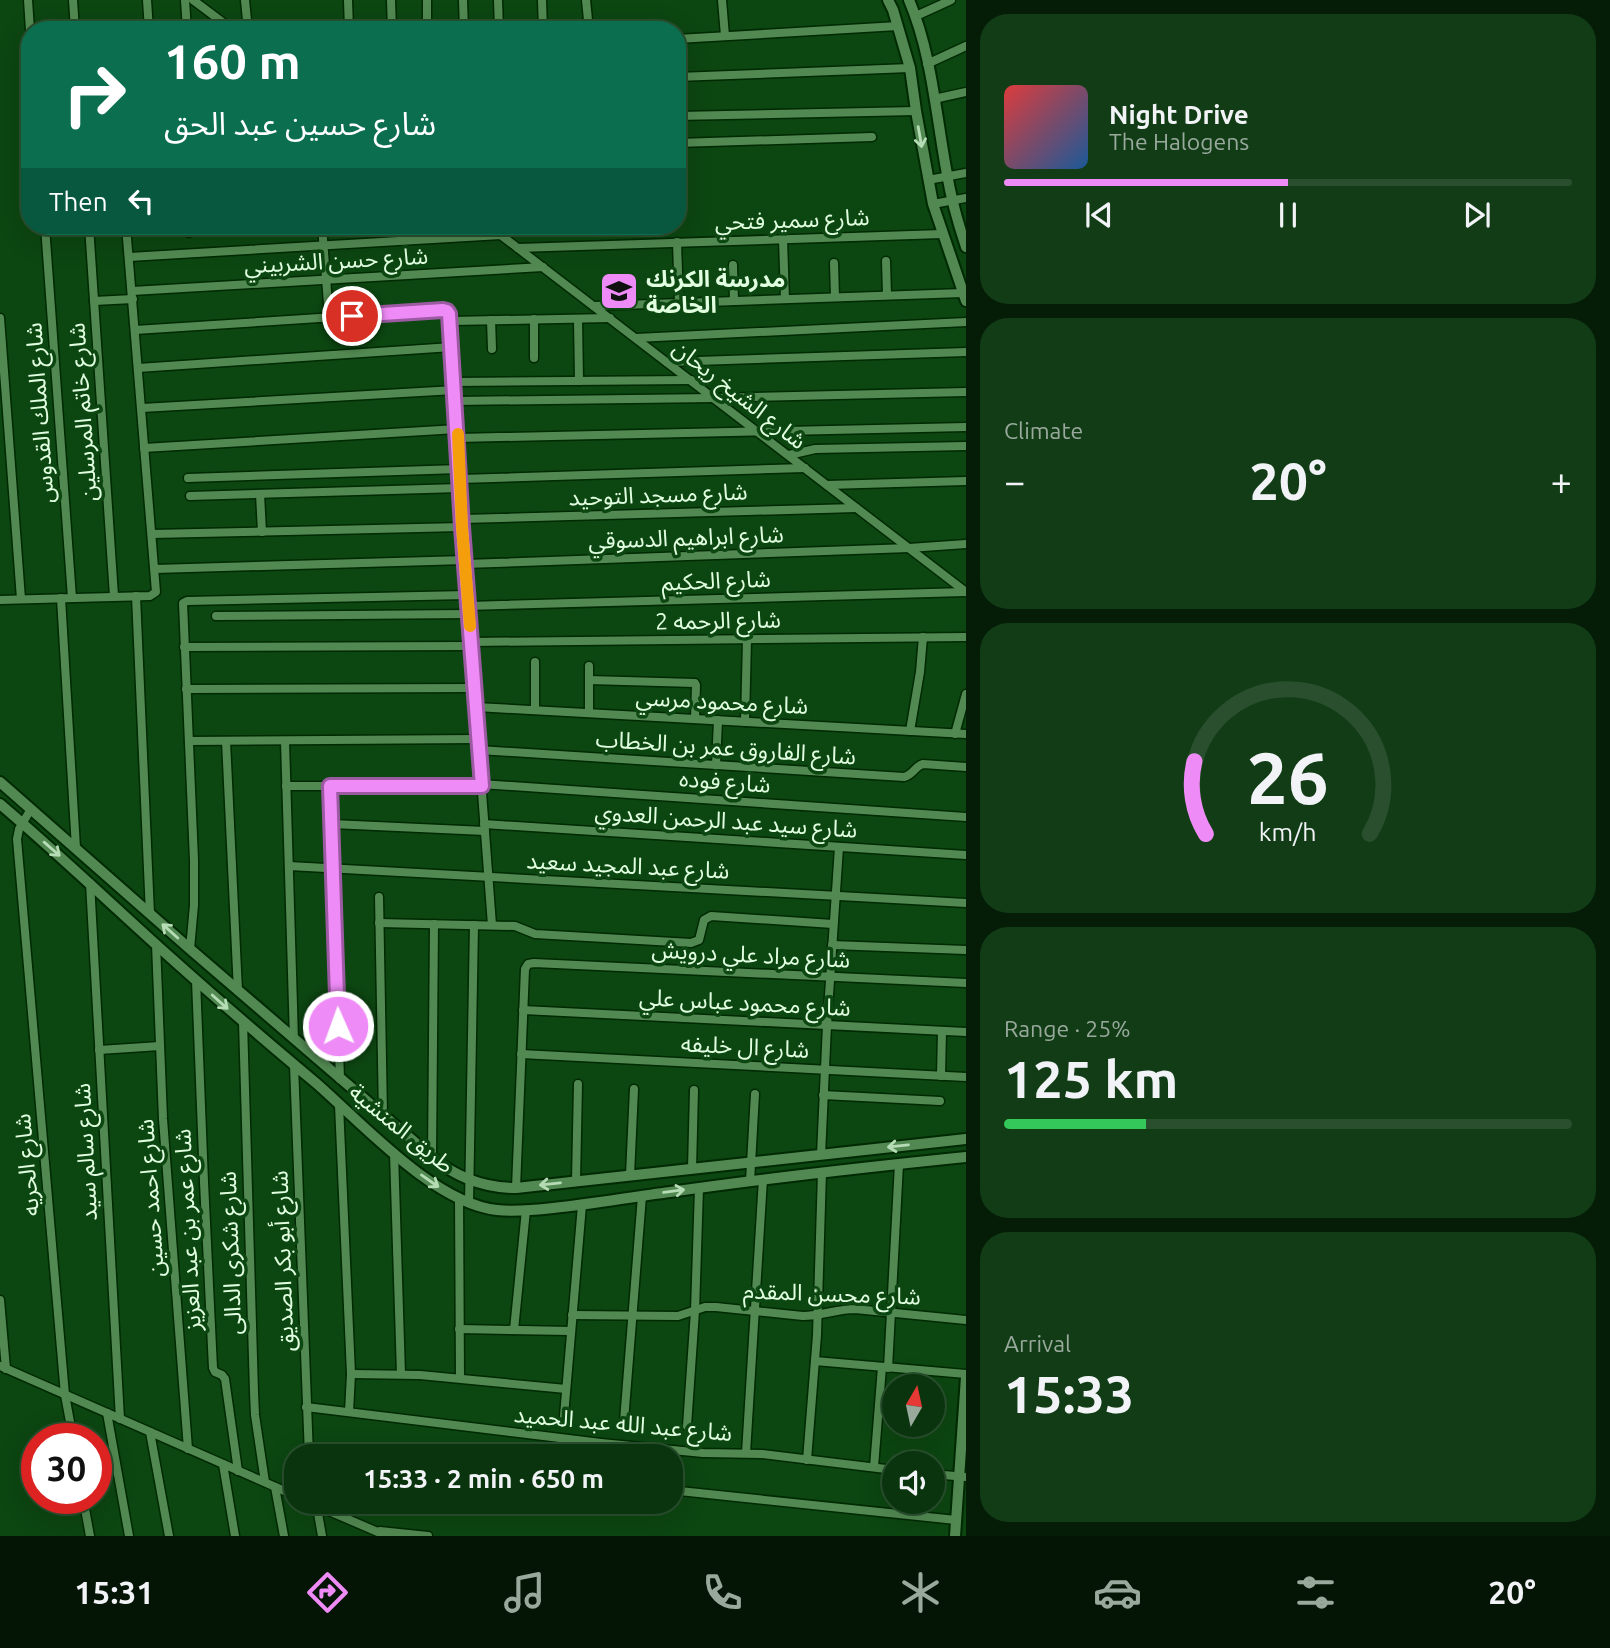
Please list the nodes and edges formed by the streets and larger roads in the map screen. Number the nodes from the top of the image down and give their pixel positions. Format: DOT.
graph roads {
  1 [pos="28,0"];
  2 [pos="73,0"];
  3 [pos="147,0"];
  4 [pos="185,0"];
  5 [pos="193,0"];
  6 [pos="245,0"];
  7 [pos="348,0"];
  8 [pos="391,0"];
  9 [pos="427,0"];
  10 [pos="463,0"];
  11 [pos="498,0"];
  12 [pos="542,0"];
  13 [pos="586,0"];
  14 [pos="722,0"];
  15 [pos="888,0"];
  16 [pos="909,0"];
  17 [pos="951,0"];
  18 [pos="916,16"];
  19 [pos="218,19"];
  20 [pos="29,21"];
  21 [pos="74,21"];
  22 [pos="148,21"];
  23 [pos="186,21"];
  24 [pos="221,21"];
  25 [pos="247,21"];
  26 [pos="349,21"];
  27 [pos="392,21"];
  28 [pos="427,21"];
  29 [pos="464,21"];
  30 [pos="499,21"];
  31 [pos="543,21"];
  32 [pos="588,21"];
  33 [pos="898,26"];
  34 [pos="724,36"];
  35 [pos="686,38"];
  36 [pos="966,46"];
  37 [pos="927,64"];
  38 [pos="910,68"];
  39 [pos="686,77"];
  40 [pos="966,92"];
  41 [pos="934,99"];
  42 [pos="916,111"];
  43 [pos="686,116"];
  44 [pos="872,137"];
  45 [pos="686,143"];
  46 [pos="966,173"];
  47 [pos="947,176"];
  48 [pos="928,180"];
  49 [pos="966,198"];
  50 [pos="953,200"];
  51 [pos="933,204"];
  52 [pos="942,234"];
  53 [pos="46,235"];
  54 [pos="90,235"];
  55 [pos="127,235"];
  56 [pos="323,235"];
  57 [pos="501,235"];
  58 [pos="504,237"];
  59 [pos="783,239"];
  60 [pos="677,243"];
  61 [pos="324,246"];
  62 [pos="966,247"];
  63 [pos="518,248"];
  64 [pos="129,257"];
  65 [pos="886,261"];
  66 [pos="834,263"];
  67 [pos="733,265"];
  68 [pos="543,267"];
  69 [pos="326,279"];
  70 [pos="132,295"];
  71 [pos="887,295"];
  72 [pos="835,297"];
  73 [pos="964,297"];
  74 [pos="785,299"];
  75 [pos="734,301"];
  76 [pos="94,302"];
  77 [pos="679,303"];
  78 [pos="594,306"];
  79 [pos="329,317"];
  80 [pos="0,318"];
  81 [pos="450,318"];
  82 [pos="578,318"];
  83 [pos="610,318"];
  84 [pos="491,320"];
  85 [pos="534,320"];
  86 [pos="966,322"];
  87 [pos="135,330"];
  88 [pos="636,338"];
  89 [pos="452,347"];
  90 [pos="492,349"];
  91 [pos="966,352"];
  92 [pos="1,356"];
  93 [pos="534,358"];
  94 [pos="667,362"];
  95 [pos="138,368"];
  96 [pos="691,380"];
  97 [pos="579,381"];
  98 [pos="454,386"];
  99 [pos="966,392"];
  100 [pos="714,398"];
  101 [pos="456,401"];
  102 [pos="142,408"];
  103 [pos="966,427"];
  104 [pos="758,431"];
  105 [pos="458,433"];
  106 [pos="4,434"];
  107 [pos="966,446"];
  108 [pos="144,448"];
  109 [pos="789,455"];
  110 [pos="805,468"];
  111 [pos="459,469"];
  112 [pos="188,478"];
  113 [pos="966,481"];
  114 [pos="460,483"];
  115 [pos="827,485"];
  116 [pos="260,494"];
  117 [pos="190,496"];
  118 [pos="856,508"];
  119 [pos="462,523"];
  120 [pos="262,532"];
  121 [pos="152,534"];
  122 [pos="966,544"];
  123 [pos="909,548"];
  124 [pos="465,562"];
  125 [pos="155,569"];
  126 [pos="966,592"];
  127 [pos="467,595"];
  128 [pos="114,596"];
  129 [pos="136,596"];
  130 [pos="61,598"];
  131 [pos="72,598"];
  132 [pos="21,599"];
  133 [pos="0,600"];
  134 [pos="468,610"];
  135 [pos="216,616"];
  136 [pos="923,637"];
  137 [pos="966,637"];
  138 [pos="747,639"];
  139 [pos="471,644"];
  140 [pos="184,647"];
  141 [pos="535,662"];
  142 [pos="589,666"];
  143 [pos="589,680"];
  144 [pos="474,688"];
  145 [pos="186,689"];
  146 [pos="966,694"];
  147 [pos="476,707"];
  148 [pos="535,710"];
  149 [pos="589,713"];
  150 [pos="695,719"];
  151 [pos="718,720"];
  152 [pos="745,722"];
  153 [pos="910,731"];
  154 [pos="955,734"];
  155 [pos="966,734"];
  156 [pos="478,739"];
  157 [pos="189,741"];
  158 [pos="226,741"];
  159 [pos="285,741"];
  160 [pos="479,750"];
  161 [pos="716,765"];
  162 [pos="966,767"];
  163 [pos="0,782"];
  164 [pos="481,785"];
  165 [pos="286,786"];
  166 [pos="330,786"];
  167 [pos="0,804"];
  168 [pos="30,809"];
  169 [pos="966,817"];
  170 [pos="22,823"];
  171 [pos="332,824"];
  172 [pos="485,827"];
  173 [pos="838,847"];
  174 [pos="76,848"];
  175 [pos="966,855"];
  176 [pos="289,866"];
  177 [pos="333,869"];
  178 [pos="488,877"];
  179 [pos="90,883"];
  180 [pos="835,895"];
  181 [pos="379,897"];
  182 [pos="966,903"];
  183 [pos="150,914"];
  184 [pos="379,923"];
  185 [pos="434,924"];
  186 [pos="833,924"];
  187 [pos="474,925"];
  188 [pos="492,925"];
  189 [pos="156,944"];
  190 [pos="832,944"];
  191 [pos="190,949"];
  192 [pos="966,950"];
  193 [pos="830,977"];
  194 [pos="196,980"];
  195 [pos="966,983"];
  196 [pos="238,991"];
  197 [pos="523,1010"];
  198 [pos="243,1022"];
  199 [pos="827,1025"];
  200 [pos="942,1031"];
  201 [pos="966,1032"];
  202 [pos="294,1039"];
  203 [pos="159,1046"];
  204 [pos="99,1050"];
  205 [pos="521,1054"];
  206 [pos="294,1065"];
  207 [pos="824,1070"];
  208 [pos="941,1076"];
  209 [pos="966,1077"];
  210 [pos="340,1079"];
  211 [pos="578,1084"];
  212 [pos="634,1089"];
  213 [pos="694,1090"];
  214 [pos="755,1094"];
  215 [pos="823,1095"];
  216 [pos="940,1101"];
  217 [pos="339,1105"];
  218 [pos="383,1115"];
  219 [pos="966,1139"];
  220 [pos="394,1153"];
  221 [pos="821,1154"];
  222 [pos="432,1157"];
  223 [pos="966,1157"];
  224 [pos="752,1162"];
  225 [pos="899,1164"];
  226 [pos="692,1169"];
  227 [pos="822,1172"];
  228 [pos="630,1175"];
  229 [pos="763,1180"];
  230 [pos="470,1181"];
  231 [pos="576,1181"];
  232 [pos="750,1181"];
  233 [pos="516,1188"];
  234 [pos="699,1188"];
  235 [pos="642,1196"];
  236 [pos="464,1201"];
  237 [pos="582,1205"];
  238 [pos="526,1210"];
  239 [pos="0,1300"];
  240 [pos="695,1311"];
  241 [pos="755,1311"];
  242 [pos="891,1313"];
  243 [pos="572,1315"];
  244 [pos="818,1315"];
  245 [pos="633,1316"];
  246 [pos="966,1320"];
  247 [pos="459,1329"];
  248 [pos="514,1330"];
  249 [pos="571,1331"];
  250 [pos="815,1361"];
  251 [pos="3,1367"];
  252 [pos="885,1367"];
  253 [pos="351,1374"];
  254 [pos="401,1374"];
  255 [pos="966,1376"];
  256 [pos="460,1378"];
  257 [pos="566,1389"];
  258 [pos="65,1395"];
  259 [pos="306,1407"];
  260 [pos="349,1412"];
  261 [pos="107,1413"];
  262 [pos="564,1416"];
  263 [pos="120,1419"];
  264 [pos="624,1421"];
  265 [pos="70,1423"];
  266 [pos="687,1426"];
  267 [pos="150,1432"];
  268 [pos="601,1443"];
  269 [pos="308,1444"];
  270 [pos="188,1448"];
  271 [pos="746,1453"];
  272 [pos="807,1460"];
  273 [pos="223,1464"];
  274 [pos="874,1467"];
  275 [pos="882,1468"];
  276 [pos="238,1471"];
  277 [pos="962,1477"];
  278 [pos="265,1482"];
  279 [pos="275,1487"];
  280 [pos="284,1491"];
  281 [pos="683,1491"];
  282 [pos="86,1514"];
  283 [pos="317,1514"];
  284 [pos="338,1514"];
  285 [pos="956,1520"];
  286 [pos="374,1530"];
  287 [pos="90,1536"];
  288 [pos="129,1536"];
  289 [pos="169,1536"];
  290 [pos="235,1536"];
  291 [pos="284,1536"];
  292 [pos="322,1536"];
  293 [pos="387,1536"];
  294 [pos="428,1536"];
  295 [pos="956,1536"];
  1 -- 20 [label="street"];
  2 -- 21 [label="street"];
  3 -- 22 [label="street"];
  4 -- 23 [label="street"];
  5 -- 19 [label="street"];
  6 -- 25 [label="street"];
  7 -- 26 [label="street"];
  8 -- 27 [label="street"];
  9 -- 28 [label="street"];
  10 -- 29 [label="street"];
  11 -- 30 [label="street"];
  12 -- 31 [label="street"];
  13 -- 32 [label="street"];
  14 -- 34 [label="street"];
  15 -- 33 [label="street"];
  16 -- 18 [label="street"];
  17 -- 18 [label="street"];
  18 -- 37 [label="street"];
  19 -- 24 [label="street"];
  33 -- 34 [label="street"];
  33 -- 38 [label="street"];
  34 -- 35 [label="street"];
  36 -- 37 [label="street"];
  37 -- 41 [label="street"];
  38 -- 39 [label="street"];
  38 -- 42 [label="street"];
  40 -- 41 [label="street"];
  41 -- 47 [label="street"];
  42 -- 43 [label="street"];
  42 -- 48 [label="street, one-way"];
  44 -- 45 [label="street"];
  46 -- 47 [label="street"];
  47 -- 48 [label="street"];
  47 -- 50 [label="street"];
  48 -- 51 [label="street"];
  49 -- 50 [label="street"];
  50 -- 51 [label="street"];
  50 -- 62 [label="street"];
  51 -- 52 [label="street"];
  52 -- 59 [label="street, شارع سمير فتحي"];
  52 -- 73 [label="street"];
  53 -- 131 [label="street, شارع الملك القدوس"];
  54 -- 76 [label="street, شارع خاتم المرسلين"];
  55 -- 64 [label="street"];
  56 -- 61 [label="street"];
  57 -- 58 [label="street, شارع الشيخ ريحان"];
  58 -- 61 [label="street"];
  58 -- 63 [label="street, شارع الشيخ ريحان"];
  59 -- 60 [label="street, شارع سمير فتحي"];
  59 -- 74 [label="street"];
  60 -- 63 [label="street, شارع سمير فتحي"];
  60 -- 77 [label="street"];
  61 -- 64 [label="street"];
  61 -- 69 [label="street"];
  63 -- 68 [label="street, شارع الشيخ ريحان"];
  64 -- 70 [label="street"];
  65 -- 71 [label="street"];
  66 -- 72 [label="street"];
  67 -- 75 [label="street"];
  68 -- 69 [label="street, شارع حسن الشربيني"];
  68 -- 78 [label="street, شارع الشيخ ريحان"];
  69 -- 70 [label="street, شارع حسن الشربيني"];
  69 -- 79 [label="street"];
  70 -- 76 [label="street, شارع حسن الشربيني"];
  70 -- 87 [label="street"];
  71 -- 72 [label="street"];
  71 -- 73 [label="street"];
  72 -- 74 [label="street"];
  74 -- 75 [label="street"];
  75 -- 77 [label="street"];
  76 -- 128 [label="street, شارع خاتم المرسلين"];
  77 -- 78 [label="street"];
  78 -- 83 [label="street, شارع الشيخ ريحان"];
  79 -- 81 [label="street"];
  79 -- 87 [label="street"];
  80 -- 92 [label="street"];
  81 -- 84 [label="street"];
  81 -- 89 [label="street"];
  82 -- 83 [label="street"];
  82 -- 85 [label="street"];
  82 -- 97 [label="street"];
  83 -- 88 [label="street, شارع الشيخ ريحان"];
  84 -- 85 [label="street"];
  84 -- 90 [label="street"];
  85 -- 93 [label="street"];
  86 -- 88 [label="street"];
  87 -- 95 [label="street"];
  88 -- 94 [label="street, شارع الشيخ ريحان"];
  89 -- 95 [label="street"];
  89 -- 98 [label="street"];
  91 -- 94 [label="street"];
  92 -- 106 [label="street"];
  94 -- 96 [label="street, شارع الشيخ ريحان"];
  95 -- 102 [label="street"];
  96 -- 97 [label="street"];
  96 -- 100 [label="street, شارع الشيخ ريحان"];
  97 -- 98 [label="street"];
  98 -- 101 [label="street"];
  98 -- 102 [label="street"];
  99 -- 100 [label="street"];
  100 -- 101 [label="street"];
  100 -- 104 [label="street, شارع الشيخ ريحان"];
  101 -- 105 [label="street"];
  102 -- 108 [label="street"];
  103 -- 104 [label="street"];
  104 -- 105 [label="street"];
  104 -- 109 [label="street, شارع الشيخ ريحان"];
  105 -- 108 [label="street"];
  105 -- 111 [label="street"];
  106 -- 132 [label="street"];
  107 -- 109 [label="street"];
  108 -- 121 [label="street"];
  109 -- 110 [label="street, شارع الشيخ ريحان"];
  110 -- 114 [label="street"];
  110 -- 115 [label="street, شارع الشيخ ريحان"];
  111 -- 112 [label="street"];
  111 -- 114 [label="street"];
  113 -- 115 [label="street"];
  114 -- 116 [label="street"];
  114 -- 119 [label="street"];
  115 -- 118 [label="street, شارع الشيخ ريحان"];
  116 -- 117 [label="street"];
  116 -- 120 [label="street"];
  118 -- 119 [label="street, شارع مسجد التوحيد"];
  118 -- 123 [label="street, شارع الشيخ ريحان"];
  119 -- 120 [label="street, شارع مسجد التوحيد"];
  119 -- 124 [label="street"];
  120 -- 121 [label="street, شارع مسجد التوحيد"];
  121 -- 125 [label="street"];
  122 -- 123 [label="street, شارع ابراهيم الدسوقي"];
  123 -- 124 [label="street, شارع ابراهيم الدسوقي"];
  123 -- 126 [label="street, شارع الشيخ ريحان"];
  124 -- 125 [label="street, شارع ابراهيم الدسوقي"];
  124 -- 127 [label="street"];
  125 -- 129 [label="street"];
  126 -- 134 [label="street, شارع الحكيم"];
  127 -- 134 [label="street"];
  127 -- 140 [label="street"];
  128 -- 129 [label="street"];
  128 -- 131 [label="street"];
  129 -- 183 [label="street"];
  130 -- 131 [label="street"];
  130 -- 132 [label="street"];
  130 -- 174 [label="street"];
  132 -- 133 [label="street"];
  134 -- 135 [label="street, شارع الحكيم"];
  134 -- 139 [label="street"];
  136 -- 137 [label="street, شارع الرحمه 2"];
  136 -- 138 [label="street, شارع الرحمه 2"];
  136 -- 153 [label="street"];
  138 -- 139 [label="street, شارع الرحمه 2"];
  138 -- 152 [label="street"];
  139 -- 140 [label="street, شارع الرحمه 2"];
  139 -- 144 [label="street"];
  140 -- 145 [label="street"];
  141 -- 148 [label="street"];
  142 -- 143 [label="street"];
  143 -- 149 [label="street"];
  143 -- 150 [label="street"];
  144 -- 145 [label="street"];
  144 -- 147 [label="street"];
  145 -- 157 [label="street"];
  146 -- 154 [label="street"];
  147 -- 148 [label="street, شارع محمود مرسي"];
  147 -- 156 [label="street"];
  148 -- 149 [label="street, شارع محمود مرسي"];
  149 -- 150 [label="street, شارع محمود مرسي"];
  150 -- 151 [label="street, شارع محمود مرسي"];
  151 -- 152 [label="street, شارع محمود مرسي"];
  151 -- 161 [label="street"];
  152 -- 153 [label="street, شارع محمود مرسي"];
  153 -- 154 [label="street, شارع محمود مرسي"];
  154 -- 155 [label="street, شارع محمود مرسي"];
  156 -- 159 [label="street"];
  156 -- 160 [label="street"];
  157 -- 158 [label="street"];
  157 -- 191 [label="street"];
  158 -- 159 [label="street"];
  158 -- 196 [label="street"];
  159 -- 165 [label="street"];
  160 -- 161 [label="street, شارع الفاروق عمر بن الخطاب"];
  160 -- 164 [label="street"];
  161 -- 162 [label="street, شارع الفاروق عمر بن الخطاب"];
  163 -- 168 [label="street, طريق المنشية"];
  164 -- 166 [label="street, شارع فوده"];
  164 -- 169 [label="street, شارع فوده"];
  164 -- 172 [label="street"];
  165 -- 166 [label="street, شارع فوده"];
  165 -- 176 [label="street"];
  166 -- 171 [label="street"];
  167 -- 170 [label="street, طريق المنشية"];
  168 -- 170 [label="street, شارع الحريه"];
  168 -- 174 [label="street, طريق المنشية"];
  170 -- 179 [label="street, طريق المنشية, one-way"];
  170 -- 258 [label="street, شارع الحريه"];
  171 -- 172 [label="street, شارع سيد عبد الرحمن العدوي"];
  171 -- 177 [label="street"];
  172 -- 173 [label="street, شارع سيد عبد الرحمن العدوي"];
  172 -- 178 [label="street"];
  173 -- 175 [label="street, شارع سيد عبد الرحمن العدوي"];
  173 -- 180 [label="street"];
  174 -- 183 [label="street, طريق المنشية"];
  176 -- 177 [label="street, شارع عبد المجيد سعيد"];
  176 -- 202 [label="street"];
  177 -- 178 [label="street, شارع عبد المجيد سعيد"];
  177 -- 210 [label="street"];
  178 -- 180 [label="street, شارع عبد المجيد سعيد"];
  178 -- 188 [label="street"];
  179 -- 189 [label="street, طريق المنشية"];
  179 -- 204 [label="street, شارع سالم سيد"];
  180 -- 182 [label="street, شارع عبد المجيد سعيد"];
  180 -- 186 [label="street"];
  181 -- 184 [label="street"];
  191 -- 183 [label="street, طريق المنشية, one-way"];
  184 -- 185 [label="street"];
  184 -- 218 [label="street"];
  185 -- 187 [label="street"];
  185 -- 222 [label="street"];
  186 -- 188 [label="street"];
  186 -- 190 [label="street"];
  187 -- 188 [label="street"];
  187 -- 230 [label="street"];
  189 -- 194 [label="street, طريق المنشية"];
  189 -- 203 [label="street, شارع احمد حسين"];
  190 -- 192 [label="street"];
  190 -- 193 [label="street"];
  191 -- 196 [label="street, طريق المنشية"];
  193 -- 195 [label="street, شارع مراد علي درويش"];
  193 -- 197 [label="street, شارع مراد علي درويش"];
  193 -- 199 [label="street"];
  194 -- 198 [label="street, طريق المنشية, one-way"];
  194 -- 276 [label="street, شارع عمر بن عبد العزيز"];
  196 -- 202 [label="street, طريق المنشية"];
  197 -- 199 [label="street, شارع محمود عباس علي"];
  197 -- 205 [label="street"];
  198 -- 206 [label="street, طريق المنشية"];
  198 -- 278 [label="street, شارع شكرى الدالى"];
  199 -- 200 [label="street, شارع محمود عباس علي"];
  199 -- 207 [label="street"];
  200 -- 201 [label="street, شارع محمود عباس علي"];
  200 -- 208 [label="street"];
  202 -- 210 [label="street, طريق المنشية"];
  203 -- 204 [label="street"];
  203 -- 270 [label="street, شارع احمد حسين"];
  204 -- 263 [label="street, شارع سالم سيد"];
  205 -- 207 [label="street, شارع ال خليفه"];
  205 -- 233 [label="street"];
  206 -- 217 [label="street, طريق المنشية"];
  206 -- 259 [label="street, شارع أبو بكر الصديق"];
  207 -- 208 [label="street, شارع ال خليفه"];
  207 -- 215 [label="street"];
  208 -- 209 [label="street, شارع ال خليفه"];
  210 -- 218 [label="street, طريق المنشية"];
  211 -- 231 [label="street"];
  212 -- 228 [label="street"];
  213 -- 226 [label="street"];
  214 -- 224 [label="street"];
  215 -- 216 [label="street"];
  215 -- 221 [label="street"];
  217 -- 220 [label="street, طريق المنشية"];
  217 -- 253 [label="street"];
  218 -- 222 [label="street, طريق المنشية"];
  219 -- 221 [label="street, طريق المنشية, one-way"];
  220 -- 236 [label="street, طريق المنشية, one-way"];
  220 -- 254 [label="street"];
  221 -- 224 [label="street, طريق المنشية"];
  222 -- 230 [label="street, طريق المنشية"];
  223 -- 225 [label="street, طريق المنشية"];
  224 -- 226 [label="street, طريق المنشية"];
  224 -- 232 [label="street"];
  225 -- 227 [label="street, طريق المنشية"];
  225 -- 242 [label="street"];
  226 -- 228 [label="street, طريق المنشية"];
  227 -- 229 [label="street, طريق المنشية"];
  227 -- 244 [label="street"];
  228 -- 231 [label="street, طريق المنشية"];
  229 -- 232 [label="street, طريق المنشية"];
  229 -- 241 [label="street"];
  230 -- 233 [label="street, طريق المنشية"];
  230 -- 236 [label="street"];
  231 -- 233 [label="street, طريق المنشية, one-way"];
  232 -- 234 [label="street, طريق المنشية"];
  235 -- 234 [label="street, طريق المنشية, one-way"];
  234 -- 240 [label="street"];
  235 -- 237 [label="street, طريق المنشية"];
  235 -- 245 [label="street"];
  236 -- 238 [label="street, طريق المنشية"];
  236 -- 247 [label="street"];
  237 -- 238 [label="street, طريق المنشية"];
  237 -- 243 [label="street"];
  238 -- 248 [label="street"];
  239 -- 251 [label="street"];
  240 -- 241 [label="street, شارع محسن المقدم"];
  240 -- 245 [label="street, شارع محسن المقدم"];
  240 -- 266 [label="street"];
  241 -- 244 [label="street, شارع محسن المقدم"];
  241 -- 271 [label="street"];
  242 -- 244 [label="street, شارع محسن المقدم"];
  242 -- 246 [label="street, شارع محسن المقدم"];
  242 -- 252 [label="street"];
  243 -- 245 [label="street, شارع محسن المقدم"];
  243 -- 249 [label="street"];
  244 -- 250 [label="street"];
  245 -- 264 [label="street"];
  247 -- 248 [label="street"];
  247 -- 256 [label="street"];
  248 -- 249 [label="street"];
  249 -- 257 [label="street"];
  250 -- 252 [label="street"];
  250 -- 272 [label="street"];
  251 -- 258 [label="street"];
  252 -- 255 [label="street"];
  252 -- 274 [label="street"];
  253 -- 254 [label="street"];
  253 -- 260 [label="street"];
  254 -- 256 [label="street"];
  255 -- 277 [label="street"];
  256 -- 257 [label="street"];
  257 -- 262 [label="street"];
  258 -- 261 [label="street"];
  258 -- 265 [label="street, شارع الحريه"];
  259 -- 260 [label="street, شارع عبد الله عبد الحميد"];
  259 -- 269 [label="street, شارع أبو بكر الصديق"];
  260 -- 268 [label="street, شارع عبد الله عبد الحميد"];
  261 -- 263 [label="street"];
  261 -- 288 [label="street"];
  263 -- 267 [label="street"];
  267 -- 270 [label="street"];
  267 -- 289 [label="street"];
  268 -- 271 [label="street, شارع عبد الله عبد الحميد"];
  270 -- 273 [label="street"];
  271 -- 272 [label="street, شارع عبد الله عبد الحميد"];
  272 -- 274 [label="street, شارع عبد الله عبد الحميد"];
  273 -- 276 [label="street"];
  273 -- 290 [label="street"];
  274 -- 275 [label="street, شارع عبد الله عبد الحميد"];
  276 -- 278 [label="street"];
  277 -- 285 [label="street"];
  278 -- 279 [label="street"];
  279 -- 280 [label="street"];
  279 -- 291 [label="street"];
  281 -- 285 [label="street"];
  282 -- 287 [label="street"];
  283 -- 292 [label="street"];
  284 -- 286 [label="street"];
  285 -- 295 [label="street"];
  286 -- 293 [label="street"];
  286 -- 294 [label="street"];
}
